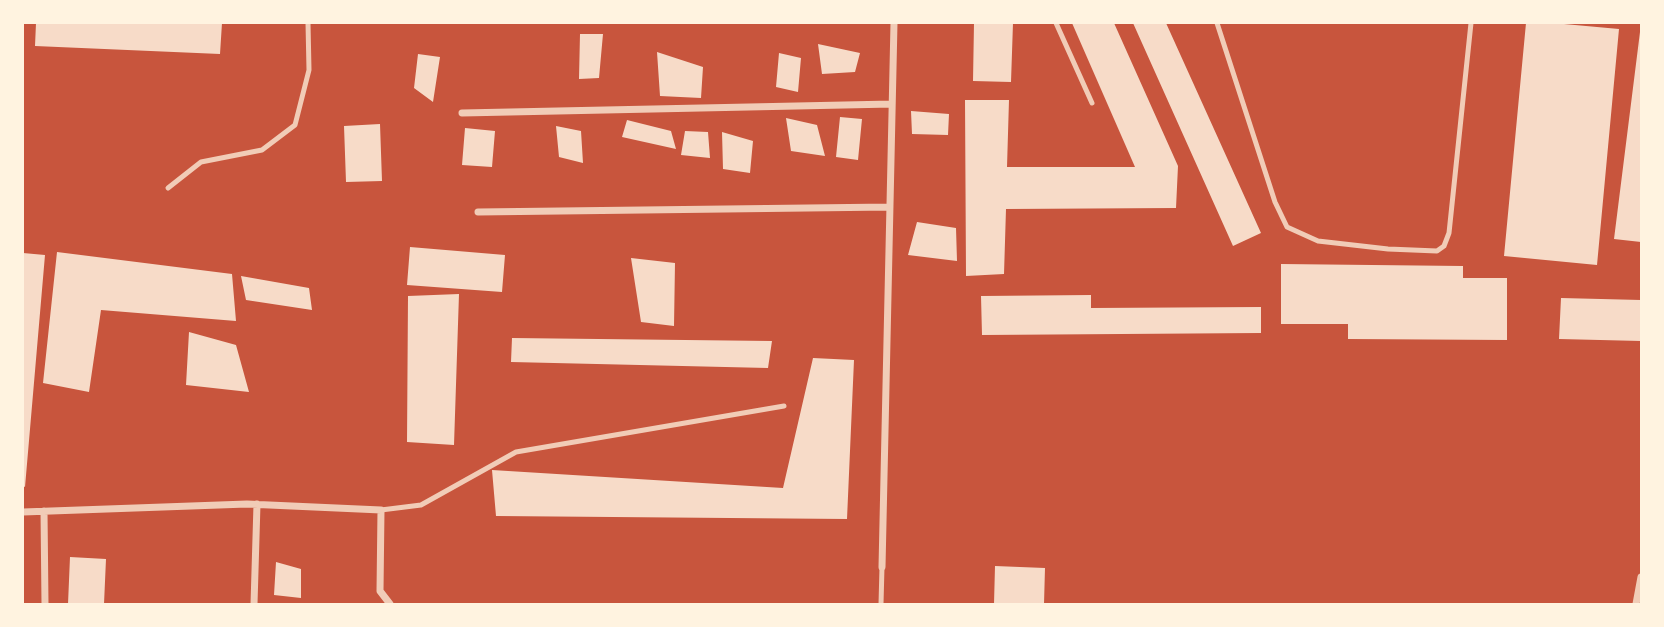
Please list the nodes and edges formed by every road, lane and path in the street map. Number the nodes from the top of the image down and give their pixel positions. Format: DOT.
graph roads {
  1 [pos="308,23"];
  2 [pos="894,23"];
  3 [pos="1056,23"];
  4 [pos="1217,23"];
  5 [pos="1471,23"];
  6 [pos="1093,103"];
  7 [pos="892,104"];
  8 [pos="462,113"];
  9 [pos="169,188"];
  10 [pos="890,207"];
  11 [pos="478,212"];
  12 [pos="784,406"];
  13 [pos="257,504"];
  14 [pos="381,510"];
  15 [pos="44,511"];
  16 [pos="23,512"];
  17 [pos="882,566"];
  18 [pos="1641,577"];
  19 [pos="45,604"];
  20 [pos="254,604"];
  21 [pos="390,604"];
  22 [pos="881,604"];
  23 [pos="1636,604"];
  1 -- 9 [label="lane"];
  2 -- 7 [label="street"];
  3 -- 6 [label="lane"];
  4 -- 5 [label="lane"];
  7 -- 8 [label="street"];
  7 -- 10 [label="street"];
  10 -- 11 [label="street"];
  10 -- 17 [label="street"];
  12 -- 14 [label="lane"];
  13 -- 14 [label="street"];
  13 -- 15 [label="street"];
  13 -- 20 [label="street"];
  14 -- 21 [label="street"];
  15 -- 16 [label="street"];
  15 -- 19 [label="street"];
  17 -- 22 [label="lane"];
  18 -- 23 [label="street"];
}
